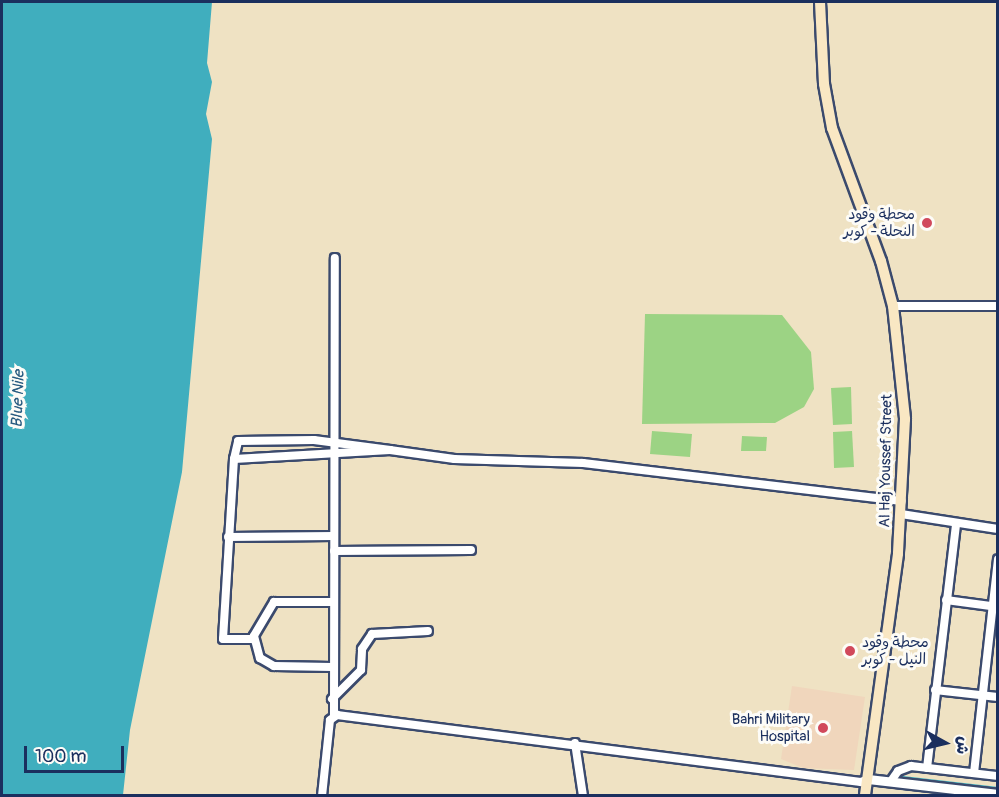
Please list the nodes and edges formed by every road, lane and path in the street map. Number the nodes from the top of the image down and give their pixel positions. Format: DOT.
graph roads {
  1 [pos="820,2"];
  2 [pos="335,258"];
  3 [pos="893,306"];
  4 [pos="998,306"];
  5 [pos="335,441"];
  6 [pos="390,450"];
  7 [pos="334,453"];
  8 [pos="234,459"];
  9 [pos="902,501"];
  10 [pos="901,514"];
  11 [pos="956,524"];
  12 [pos="998,529"];
  13 [pos="334,536"];
  14 [pos="228,537"];
  15 [pos="471,550"];
  16 [pos="334,551"];
  17 [pos="998,560"];
  18 [pos="945,600"];
  19 [pos="333,602"];
  20 [pos="991,606"];
  21 [pos="428,631"];
  22 [pos="995,634"];
  23 [pos="254,636"];
  24 [pos="332,667"];
  25 [pos="935,690"];
  26 [pos="984,696"];
  27 [pos="998,697"];
  28 [pos="332,699"];
  29 [pos="334,716"];
  30 [pos="575,743"];
  31 [pos="927,768"];
  32 [pos="974,773"];
  33 [pos="998,776"];
  34 [pos="868,779"];
  35 [pos="891,781"];
  36 [pos="956,792"];
  37 [pos="998,794"];
  38 [pos="322,795"];
  39 [pos="583,795"];
  40 [pos="865,795"];
  1 -- 3 [label="main road, Al Haj Youssef Street"];
  2 -- 5 [label="street"];
  3 -- 4 [label="street"];
  3 -- 9 [label="main road, Al Haj Youssef Street"];
  5 -- 6 [label="street"];
  5 -- 7 [label="street"];
  5 -- 8 [label="street"];
  6 -- 7 [label="street"];
  6 -- 9 [label="street"];
  7 -- 8 [label="street"];
  7 -- 13 [label="street"];
  8 -- 14 [label="street"];
  9 -- 10 [label="main road, Al Haj Youssef Street"];
  10 -- 11 [label="street"];
  10 -- 34 [label="main road, Al Haj Youssef Street"];
  11 -- 12 [label="street"];
  11 -- 18 [label="street"];
  13 -- 14 [label="street"];
  13 -- 16 [label="street"];
  14 -- 23 [label="street"];
  15 -- 16 [label="street"];
  16 -- 19 [label="street"];
  17 -- 20 [label="street"];
  18 -- 20 [label="street"];
  18 -- 25 [label="street"];
  19 -- 23 [label="street"];
  19 -- 24 [label="street"];
  20 -- 22 [label="street"];
  21 -- 28 [label="street"];
  22 -- 26 [label="street"];
  23 -- 24 [label="street"];
  24 -- 28 [label="street"];
  25 -- 26 [label="street"];
  25 -- 31 [label="street"];
  26 -- 27 [label="street"];
  26 -- 32 [label="street"];
  28 -- 29 [label="street"];
  29 -- 30 [label="street"];
  29 -- 38 [label="street"];
  30 -- 34 [label="street"];
  30 -- 39 [label="street"];
  31 -- 32 [label="street"];
  31 -- 35 [label="street"];
  32 -- 33 [label="street"];
  34 -- 35 [label="street"];
  34 -- 40 [label="main road, Al Haj Youssef Street"];
  35 -- 36 [label="street"];
  36 -- 37 [label="street"];
}
